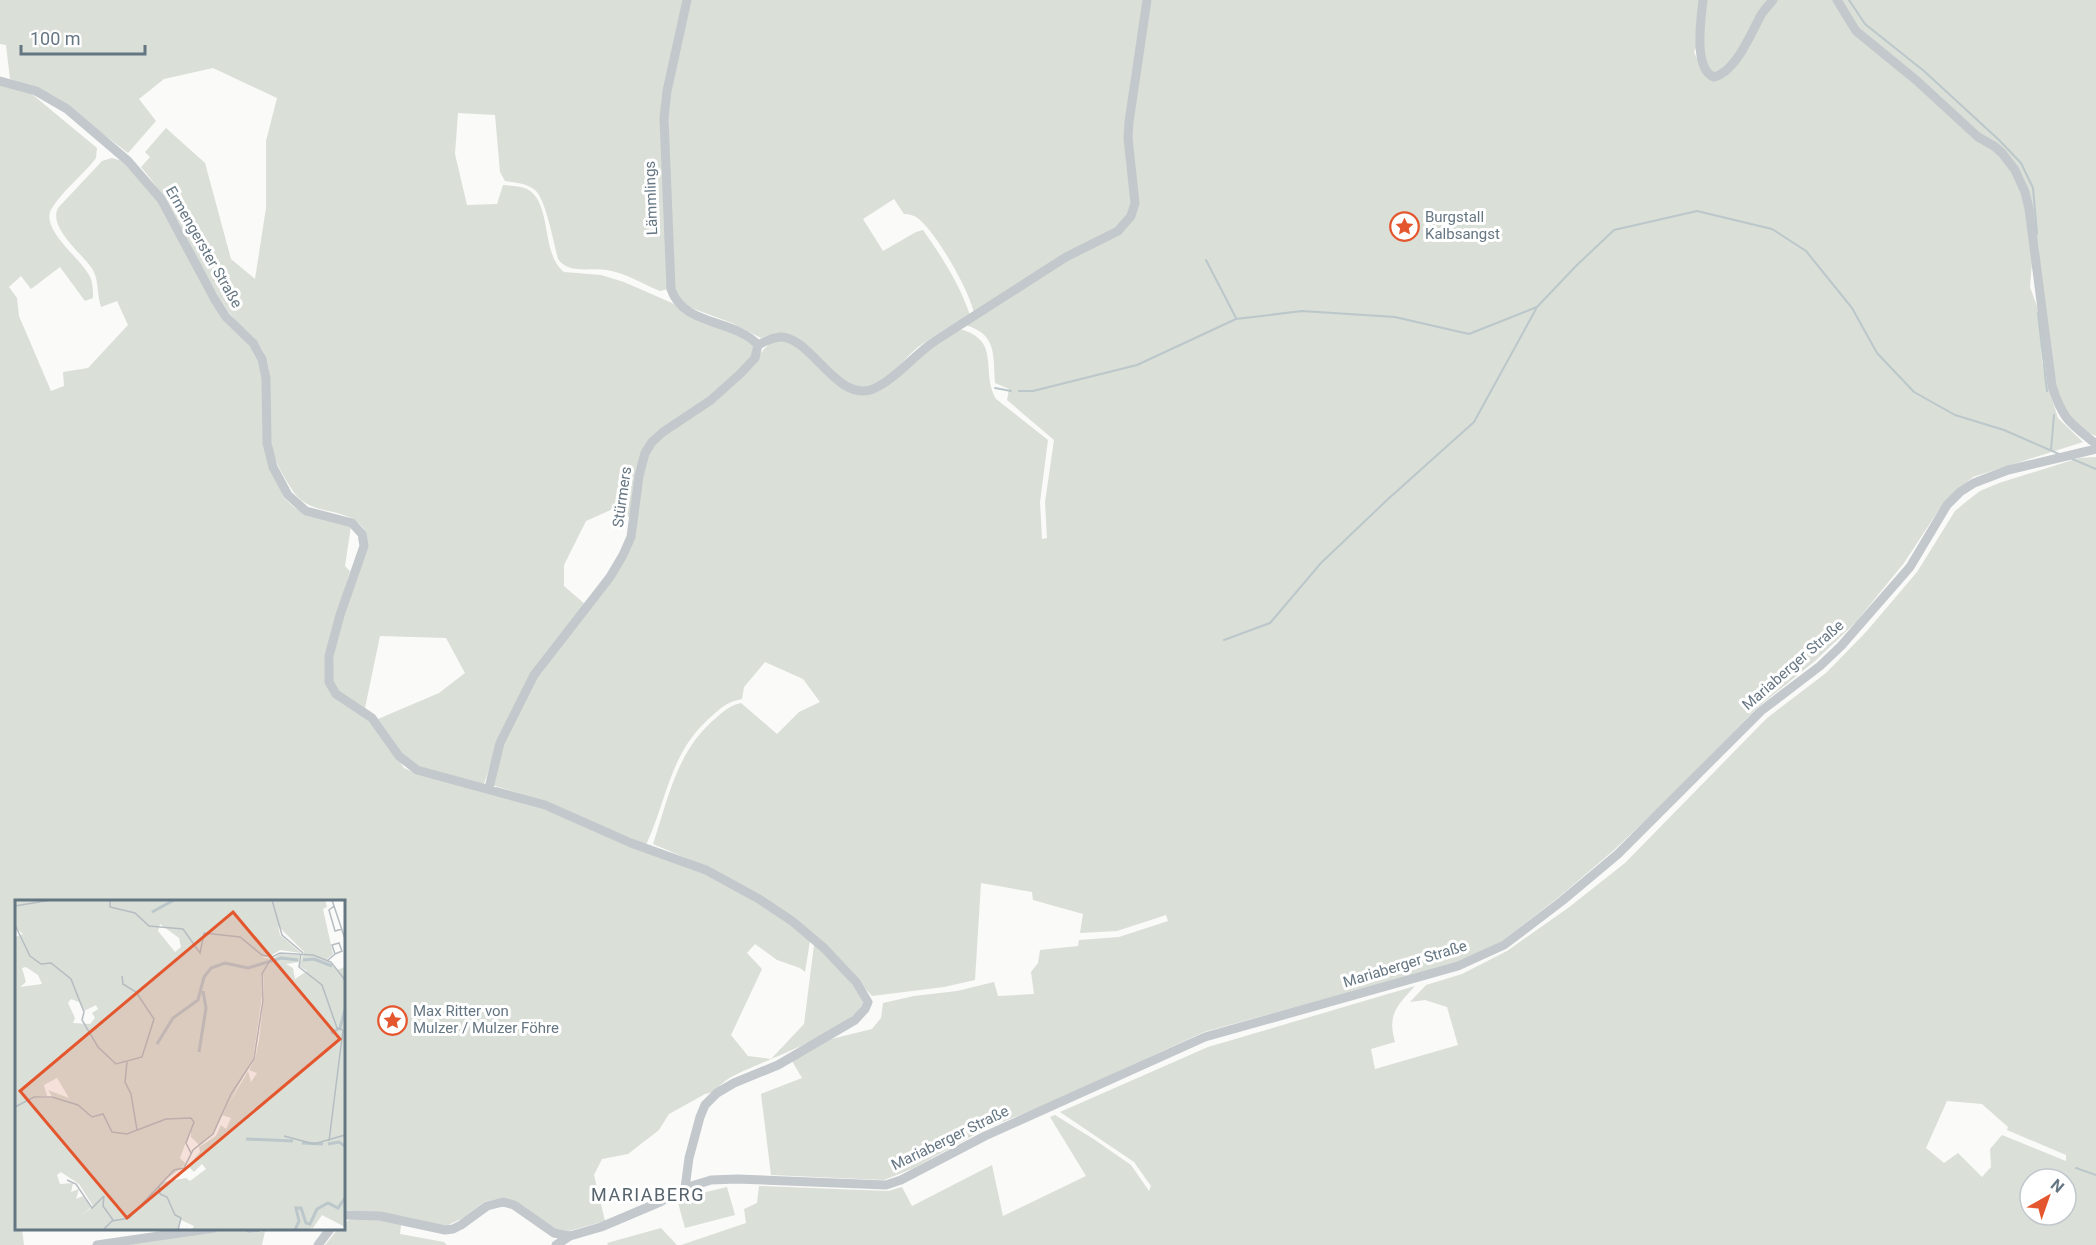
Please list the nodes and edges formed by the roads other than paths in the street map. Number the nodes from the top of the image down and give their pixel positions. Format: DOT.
graph roads {
  1 [pos="687,0"];
  2 [pos="1147,0"];
  3 [pos="1703,0"];
  4 [pos="1773,0"];
  5 [pos="1838,0"];
  6 [pos="0,81"];
  7 [pos="758,345"];
  8 [pos="2096,446"];
  9 [pos="487,788"];
  10 [pos="685,1188"];
  11 [pos="345,1215"];
  12 [pos="200,1230"];
  13 [pos="329,1230"];
  14 [pos="570,1236"];
  15 [pos="97,1245"];
  16 [pos="318,1245"];
  17 [pos="556,1245"];
  1 -- 7 [label="street, Lämmlings"];
  2 -- 7 [label="street"];
  3 -- 4 [label="street"];
  5 -- 8 [label="street"];
  6 -- 9 [label="street, Ermengerster Straße"];
  7 -- 9 [label="street, Stürmers"];
  8 -- 10 [label="street, Mariaberger Straße"];
  9 -- 10 [label="street, Ermengerster Straße"];
  10 -- 14 [label="street, Mariaberger Straße"];
  11 -- 14 [label="street"];
  12 -- 15 [label="street"];
  13 -- 16 [label="street"];
  14 -- 17 [label="street, Mariaberger Straße"];
}
